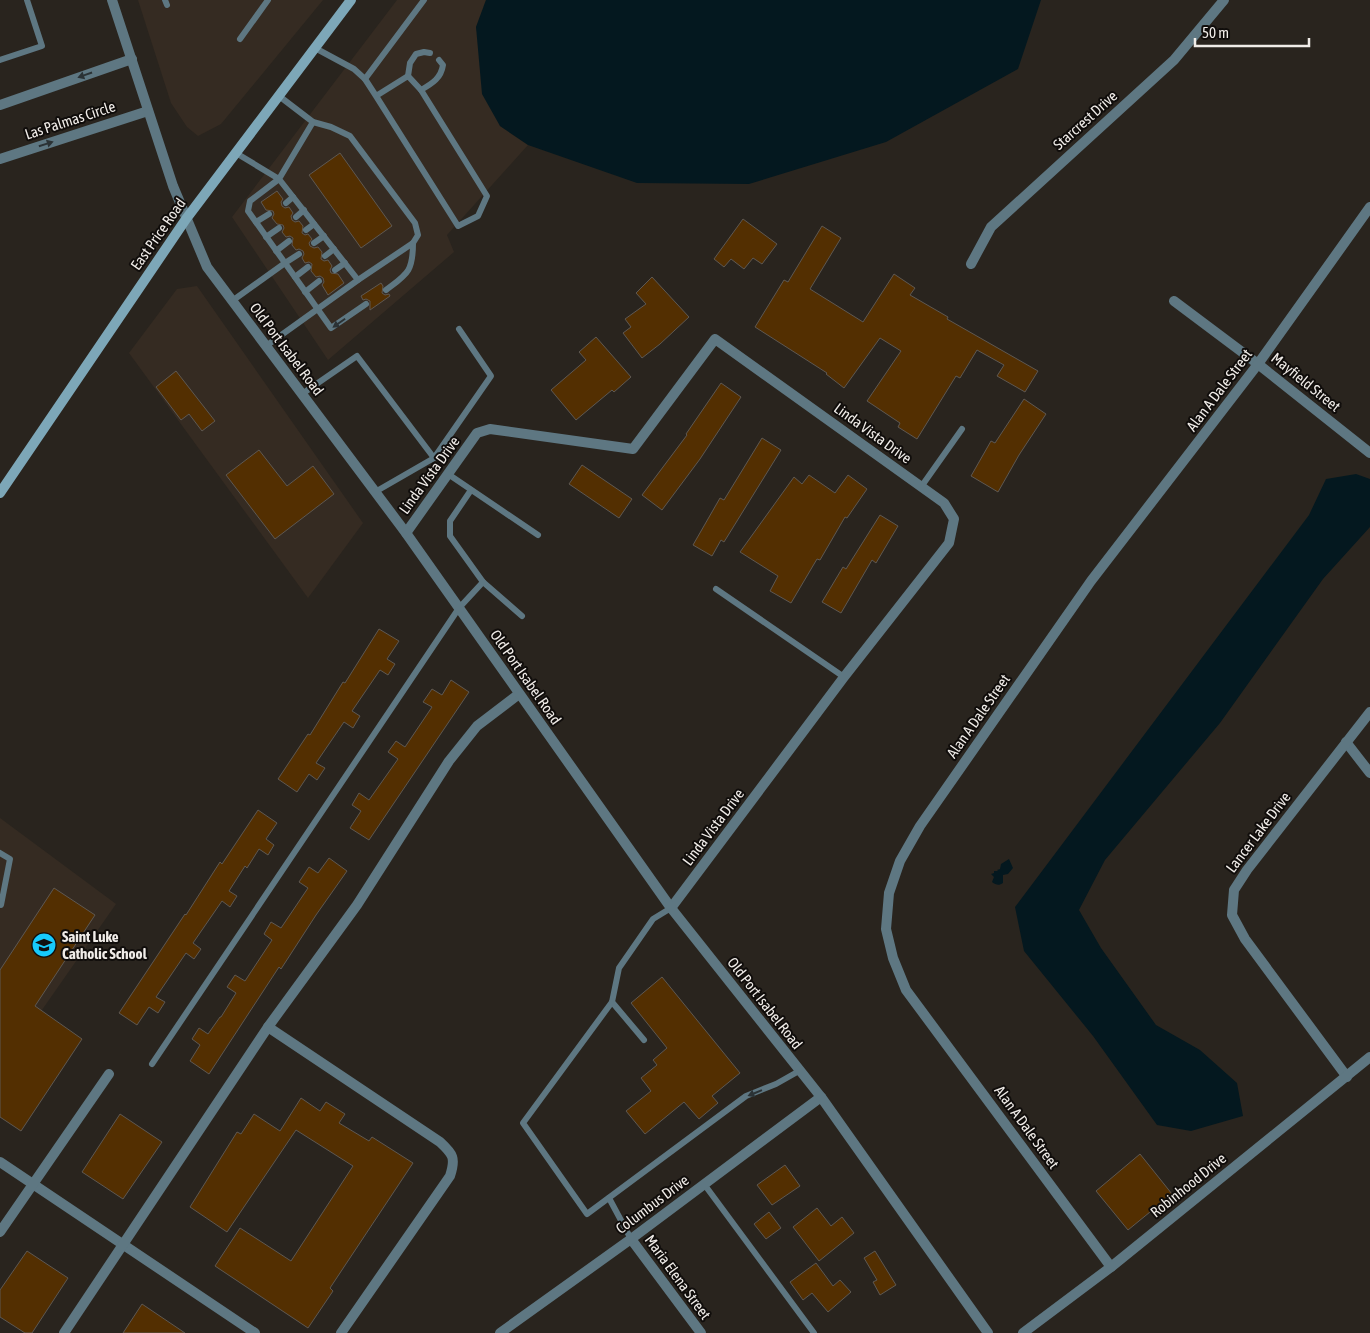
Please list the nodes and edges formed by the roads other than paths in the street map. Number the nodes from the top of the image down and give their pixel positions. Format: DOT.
graph roads {
  1 [pos="27,0"];
  2 [pos="112,0"];
  3 [pos="268,0"];
  4 [pos="351,0"];
  5 [pos="424,0"];
  6 [pos="1224,0"];
  7 [pos="240,39"];
  8 [pos="315,48"];
  9 [pos="430,53"];
  10 [pos="132,59"];
  11 [pos="0,60"];
  12 [pos="439,60"];
  13 [pos="408,76"];
  14 [pos="365,79"];
  15 [pos="421,90"];
  16 [pos="280,96"];
  17 [pos="376,96"];
  18 [pos="0,105"];
  19 [pos="148,111"];
  20 [pos="313,122"];
  21 [pos="236,153"];
  22 [pos="0,159"];
  23 [pos="279,179"];
  24 [pos="293,197"];
  25 [pos="286,203"];
  26 [pos="1370,208"];
  27 [pos="304,210"];
  28 [pos="269,214"];
  29 [pos="296,217"];
  30 [pos="186,219"];
  31 [pos="256,222"];
  32 [pos="314,224"];
  33 [pos="280,228"];
  34 [pos="306,230"];
  35 [pos="324,236"];
  36 [pos="266,237"];
  37 [pos="289,241"];
  38 [pos="314,242"];
  39 [pos="413,243"];
  40 [pos="334,249"];
  41 [pos="276,251"];
  42 [pos="298,254"];
  43 [pos="325,256"];
  44 [pos="345,263"];
  45 [pos="285,264"];
  46 [pos="970,264"];
  47 [pos="308,267"];
  48 [pos="335,270"];
  49 [pos="295,277"];
  50 [pos="358,280"];
  51 [pos="319,281"];
  52 [pos="386,290"];
  53 [pos="305,292"];
  54 [pos="232,301"];
  55 [pos="1174,301"];
  56 [pos="366,304"];
  57 [pos="318,309"];
  58 [pos="459,329"];
  59 [pos="266,346"];
  60 [pos="1258,364"];
  61 [pos="302,394"];
  62 [pos="962,429"];
  63 [pos="1370,453"];
  64 [pos="434,458"];
  65 [pos="448,474"];
  66 [pos="921,487"];
  67 [pos="471,490"];
  68 [pos="375,492"];
  69 [pos="0,493"];
  70 [pos="406,533"];
  71 [pos="538,535"];
  72 [pos="484,582"];
  73 [pos="716,589"];
  74 [pos="459,608"];
  75 [pos="522,616"];
  76 [pos="844,677"];
  77 [pos="520,694"];
  78 [pos="1370,712"];
  79 [pos="1346,742"];
  80 [pos="1370,773"];
  81 [pos="0,853"];
  82 [pos="0,905"];
  83 [pos="671,908"];
  84 [pos="612,1002"];
  85 [pos="268,1027"];
  86 [pos="644,1040"];
  87 [pos="1370,1057"];
  88 [pos="152,1064"];
  89 [pos="799,1070"];
  90 [pos="109,1074"];
  91 [pos="1347,1077"];
  92 [pos="821,1098"];
  93 [pos="0,1162"];
  94 [pos="33,1184"];
  95 [pos="704,1184"];
  96 [pos="609,1198"];
  97 [pos="0,1232"];
  98 [pos="631,1239"];
  99 [pos="124,1244"];
  100 [pos="1111,1267"];
  101 [pos="64,1333"];
  102 [pos="255,1333"];
  103 [pos="341,1333"];
  104 [pos="500,1333"];
  105 [pos="701,1333"];
  106 [pos="814,1333"];
  107 [pos="988,1333"];
  108 [pos="1023,1333"];
  1 -- 11 [label="lane"];
  2 -- 10 [label="street, Old Port Isabel Road"];
  3 -- 7 [label="lane"];
  4 -- 8 [label="main road, East Price Road"];
  5 -- 14 [label="lane"];
  6 -- 46 [label="street, Starcrest Drive"];
  8 -- 14 [label="lane"];
  8 -- 16 [label="main road, East Price Road"];
  9 -- 13 [label="lane"];
  10 -- 18 [label="street, one-way"];
  10 -- 19 [label="street, Old Port Isabel Road"];
  12 -- 15 [label="lane"];
  13 -- 15 [label="lane"];
  13 -- 17 [label="lane"];
  14 -- 17 [label="lane"];
  15 -- 17 [label="lane"];
  16 -- 20 [label="lane"];
  16 -- 21 [label="main road, East Price Road"];
  22 -- 19 [label="street, Las Palmas Circle, one-way"];
  19 -- 30 [label="street, Old Port Isabel Road"];
  20 -- 23 [label="lane"];
  20 -- 39 [label="lane"];
  21 -- 23 [label="lane"];
  21 -- 30 [label="main road, East Price Road"];
  23 -- 24 [label="lane"];
  23 -- 31 [label="lane"];
  24 -- 25 [label="lane"];
  24 -- 27 [label="lane"];
  26 -- 60 [label="street, Alan A Dale Street"];
  27 -- 29 [label="lane"];
  27 -- 32 [label="lane"];
  28 -- 31 [label="lane"];
  30 -- 54 [label="street, Old Port Isabel Road"];
  30 -- 69 [label="main road, East Price Road"];
  31 -- 36 [label="lane"];
  32 -- 34 [label="lane"];
  32 -- 35 [label="lane"];
  33 -- 36 [label="lane"];
  35 -- 38 [label="lane"];
  35 -- 40 [label="lane"];
  36 -- 41 [label="lane"];
  37 -- 41 [label="lane"];
  39 -- 50 [label="lane"];
  39 -- 52 [label="lane"];
  40 -- 43 [label="lane"];
  40 -- 44 [label="lane"];
  41 -- 45 [label="lane"];
  42 -- 45 [label="lane"];
  44 -- 48 [label="lane"];
  44 -- 50 [label="lane"];
  45 -- 49 [label="lane"];
  45 -- 54 [label="lane"];
  47 -- 49 [label="lane"];
  49 -- 53 [label="lane"];
  50 -- 57 [label="lane"];
  51 -- 53 [label="lane"];
  53 -- 57 [label="lane"];
  54 -- 59 [label="street, Old Port Isabel Road"];
  55 -- 60 [label="street, Mayfield Street"];
  56 -- 57 [label="lane, one-way"];
  57 -- 59 [label="lane"];
  58 -- 64 [label="lane"];
  59 -- 61 [label="street, Old Port Isabel Road"];
  60 -- 63 [label="street, Mayfield Street"];
  60 -- 100 [label="street, Alan A Dale Street"];
  61 -- 64 [label="lane"];
  61 -- 68 [label="street, Old Port Isabel Road"];
  62 -- 66 [label="lane"];
  64 -- 68 [label="lane"];
  65 -- 66 [label="street, Linda Vista Drive"];
  65 -- 67 [label="lane"];
  65 -- 70 [label="street, Linda Vista Drive"];
  66 -- 76 [label="street, Linda Vista Drive"];
  67 -- 71 [label="lane"];
  67 -- 72 [label="lane"];
  68 -- 70 [label="street, Old Port Isabel Road"];
  70 -- 74 [label="street, Old Port Isabel Road"];
  72 -- 74 [label="lane"];
  72 -- 75 [label="lane"];
  73 -- 76 [label="lane"];
  74 -- 77 [label="street, Old Port Isabel Road"];
  74 -- 88 [label="lane"];
  76 -- 83 [label="street, Linda Vista Drive"];
  77 -- 83 [label="street, Old Port Isabel Road"];
  77 -- 85 [label="street"];
  78 -- 79 [label="street, Lancer Lake Drive"];
  79 -- 80 [label="street"];
  79 -- 91 [label="street, Lancer Lake Drive"];
  81 -- 82 [label="lane"];
  83 -- 84 [label="lane"];
  83 -- 89 [label="street, Old Port Isabel Road"];
  84 -- 86 [label="lane"];
  84 -- 96 [label="lane"];
  85 -- 99 [label="street"];
  85 -- 103 [label="street"];
  87 -- 91 [label="street, Robinhood Drive"];
  89 -- 92 [label="street, Old Port Isabel Road"];
  89 -- 96 [label="lane, one-way"];
  90 -- 94 [label="street"];
  91 -- 100 [label="street, Robinhood Drive"];
  92 -- 95 [label="street, Columbus Drive"];
  92 -- 107 [label="street, Old Port Isabel Road"];
  93 -- 94 [label="street"];
  94 -- 97 [label="street"];
  94 -- 99 [label="street"];
  95 -- 98 [label="street, Columbus Drive"];
  95 -- 106 [label="lane"];
  96 -- 98 [label="lane"];
  98 -- 104 [label="street, Columbus Drive"];
  98 -- 105 [label="street, Maria Elena Street"];
  99 -- 101 [label="street"];
  99 -- 102 [label="street"];
  100 -- 108 [label="street, Robinhood Drive"];
}
